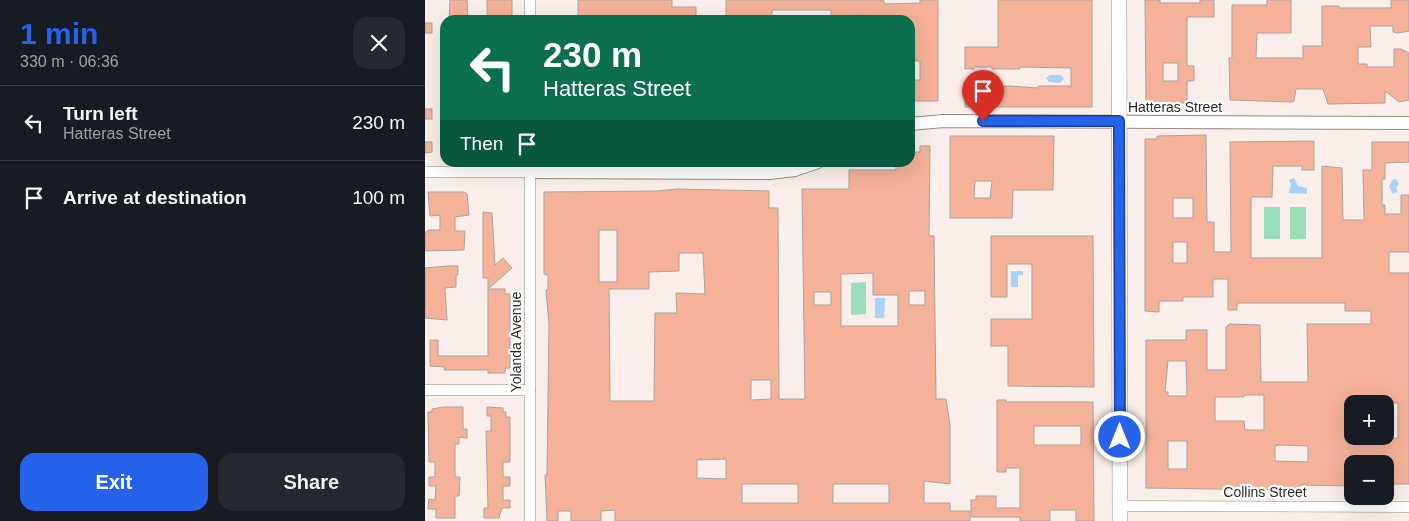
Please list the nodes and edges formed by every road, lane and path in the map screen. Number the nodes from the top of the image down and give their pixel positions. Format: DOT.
graph roads {
  1 [pos="530,0"];
  2 [pos="1119,0"];
  3 [pos="530,15"];
  4 [pos="1119,121"];
  5 [pos="1409,123"];
  6 [pos="915,124"];
  7 [pos="529,167"];
  8 [pos="804,167"];
  9 [pos="425,172"];
  10 [pos="425,390"];
  11 [pos="530,390"];
  12 [pos="1409,507"];
  13 [pos="1120,513"];
  14 [pos="530,521"];
  1 -- 3 [label="street"];
  2 -- 4 [label="main road"];
  4 -- 5 [label="street, Hatteras Street"];
  4 -- 6 [label="street, Hatteras Street"];
  4 -- 13 [label="main road"];
  7 -- 8 [label="street"];
  7 -- 9 [label="street"];
  7 -- 11 [label="street, Yolanda Avenue"];
  10 -- 11 [label="street"];
  11 -- 14 [label="street, Yolanda Avenue"];
  12 -- 13 [label="street, Collins Street"];
}
